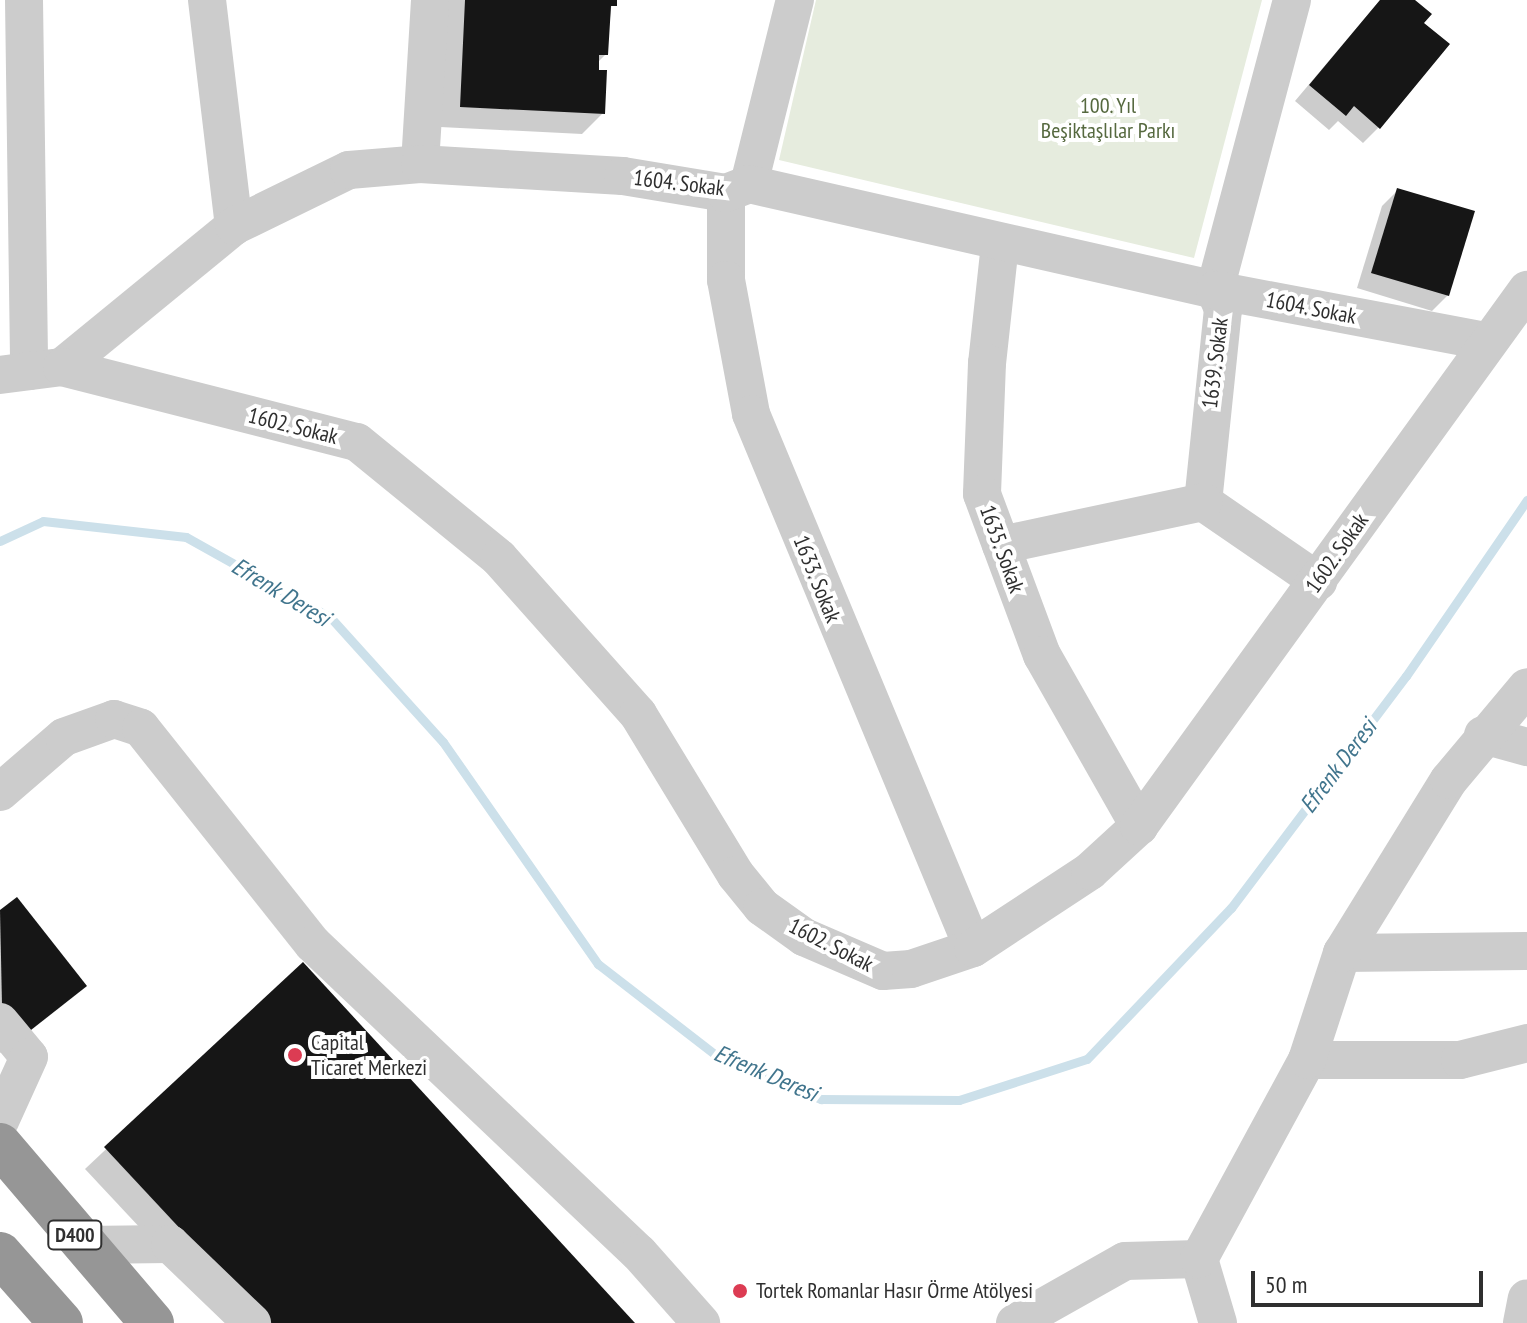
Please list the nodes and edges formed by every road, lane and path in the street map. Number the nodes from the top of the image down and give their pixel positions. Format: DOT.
graph roads {
  1 [pos="24,0"];
  2 [pos="207,0"];
  3 [pos="430,0"];
  4 [pos="795,0"];
  5 [pos="1292,0"];
  6 [pos="420,164"];
  7 [pos="738,189"];
  8 [pos="234,226"];
  9 [pos="1000,244"];
  10 [pos="1215,290"];
  11 [pos="1527,290"];
  12 [pos="1486,341"];
  13 [pos="30,371"];
  14 [pos="1203,502"];
  15 [pos="1001,545"];
  16 [pos="1318,581"];
  17 [pos="1527,687"];
  18 [pos="1483,735"];
  19 [pos="1527,747"];
  20 [pos="0,792"];
  21 [pos="1139,826"];
  22 [pos="973,948"];
  23 [pos="1527,951"];
  24 [pos="1342,953"];
  25 [pos="0,1022"];
  26 [pos="1527,1043"];
  27 [pos="1307,1060"];
  28 [pos="0,1121"];
  29 [pos="0,1145"];
  30 [pos="83,1245"];
  31 [pos="0,1254"];
  32 [pos="1199,1259"];
  33 [pos="1527,1298"];
  34 [pos="61,1323"];
  35 [pos="152,1323"];
  36 [pos="252,1323"];
  37 [pos="701,1323"];
  38 [pos="1015,1323"];
  39 [pos="1218,1323"];
  40 [pos="1522,1323"];
  1 -- 13 [label="street"];
  2 -- 8 [label="street"];
  3 -- 6 [label="street"];
  4 -- 7 [label="street, 1633. Sokak"];
  5 -- 10 [label="street, 1639. Sokak"];
  6 -- 7 [label="street, 1604. Sokak"];
  6 -- 8 [label="street, 1604. Sokak"];
  7 -- 9 [label="street, 1604. Sokak"];
  7 -- 22 [label="street, 1633. Sokak"];
  8 -- 13 [label="street, 1604. Sokak"];
  9 -- 10 [label="street, 1604. Sokak"];
  9 -- 15 [label="street, 1635. Sokak"];
  10 -- 12 [label="street, 1604. Sokak"];
  10 -- 14 [label="street, 1639. Sokak"];
  11 -- 12 [label="street, 1602. Sokak"];
  12 -- 16 [label="street, 1602. Sokak"];
  13 -- 22 [label="street, 1602. Sokak"];
  14 -- 15 [label="street"];
  14 -- 16 [label="street"];
  15 -- 21 [label="street, 1635. Sokak"];
  16 -- 21 [label="street, 1602. Sokak"];
  17 -- 18 [label="street"];
  18 -- 19 [label="street"];
  18 -- 24 [label="street"];
  20 -- 37 [label="street"];
  21 -- 22 [label="street, 1602. Sokak"];
  23 -- 24 [label="street"];
  24 -- 27 [label="street"];
  25 -- 28 [label="street"];
  26 -- 27 [label="street"];
  27 -- 32 [label="street"];
  29 -- 30 [label="highway, D400"];
  30 -- 35 [label="highway, D400"];
  30 -- 36 [label="street"];
  31 -- 34 [label="highway"];
  32 -- 38 [label="street"];
  32 -- 39 [label="street"];
  33 -- 40 [label="street"];
}
